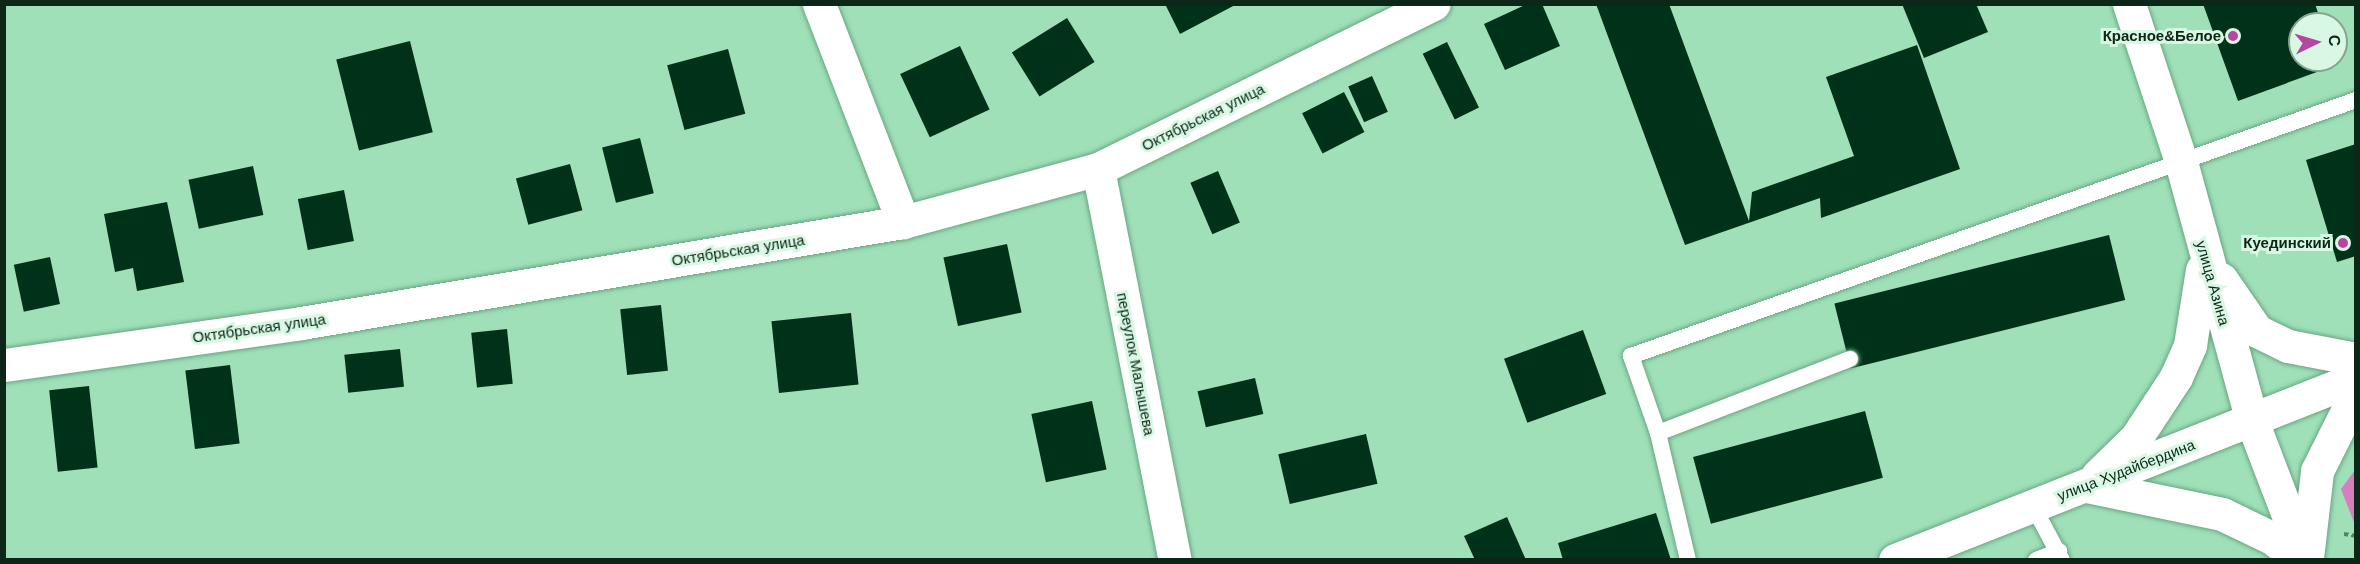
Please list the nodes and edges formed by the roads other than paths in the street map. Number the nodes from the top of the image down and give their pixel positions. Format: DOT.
graph roads {
  1 [pos="819,4"];
  2 [pos="1434,4"];
  3 [pos="2129,4"];
  4 [pos="2355,100"];
  5 [pos="2180,158"];
  6 [pos="1098,168"];
  7 [pos="903,222"];
  8 [pos="2204,252"];
  9 [pos="1850,359"];
  10 [pos="2355,359"];
  11 [pos="4,365"];
  12 [pos="2355,378"];
  13 [pos="2355,393"];
  14 [pos="2252,421"];
  15 [pos="1658,433"];
  16 [pos="2087,486"];
  17 [pos="2033,506"];
  18 [pos="2061,555"];
  19 [pos="1175,560"];
  20 [pos="1689,560"];
  21 [pos="1895,560"];
  22 [pos="2036,560"];
  23 [pos="2300,560"];
  24 [pos="2306,560"];
  1 -- 7 [label="street"];
  2 -- 6 [label="street, Октябрьская улица"];
  3 -- 5 [label="street, улица Азина"];
  4 -- 5 [label="lane"];
  5 -- 8 [label="street, улица Азина"];
  5 -- 15 [label="lane"];
  6 -- 7 [label="street, Октябрьская улица"];
  6 -- 19 [label="street, переулок Малышева"];
  7 -- 11 [label="street, Октябрьская улица"];
  8 -- 10 [label="street"];
  8 -- 14 [label="street, улица Азина"];
  8 -- 16 [label="street"];
  9 -- 15 [label="lane"];
  12 -- 14 [label="street, улица Худайбердина"];
  13 -- 24 [label="street"];
  14 -- 16 [label="street, улица Худайбердина"];
  14 -- 24 [label="street, улица Азина"];
  15 -- 20 [label="lane"];
  16 -- 17 [label="street, улица Худайбердина"];
  16 -- 23 [label="street"];
  17 -- 18 [label="lane"];
  17 -- 21 [label="street, улица Худайбердина"];
  18 -- 22 [label="lane"];
}
